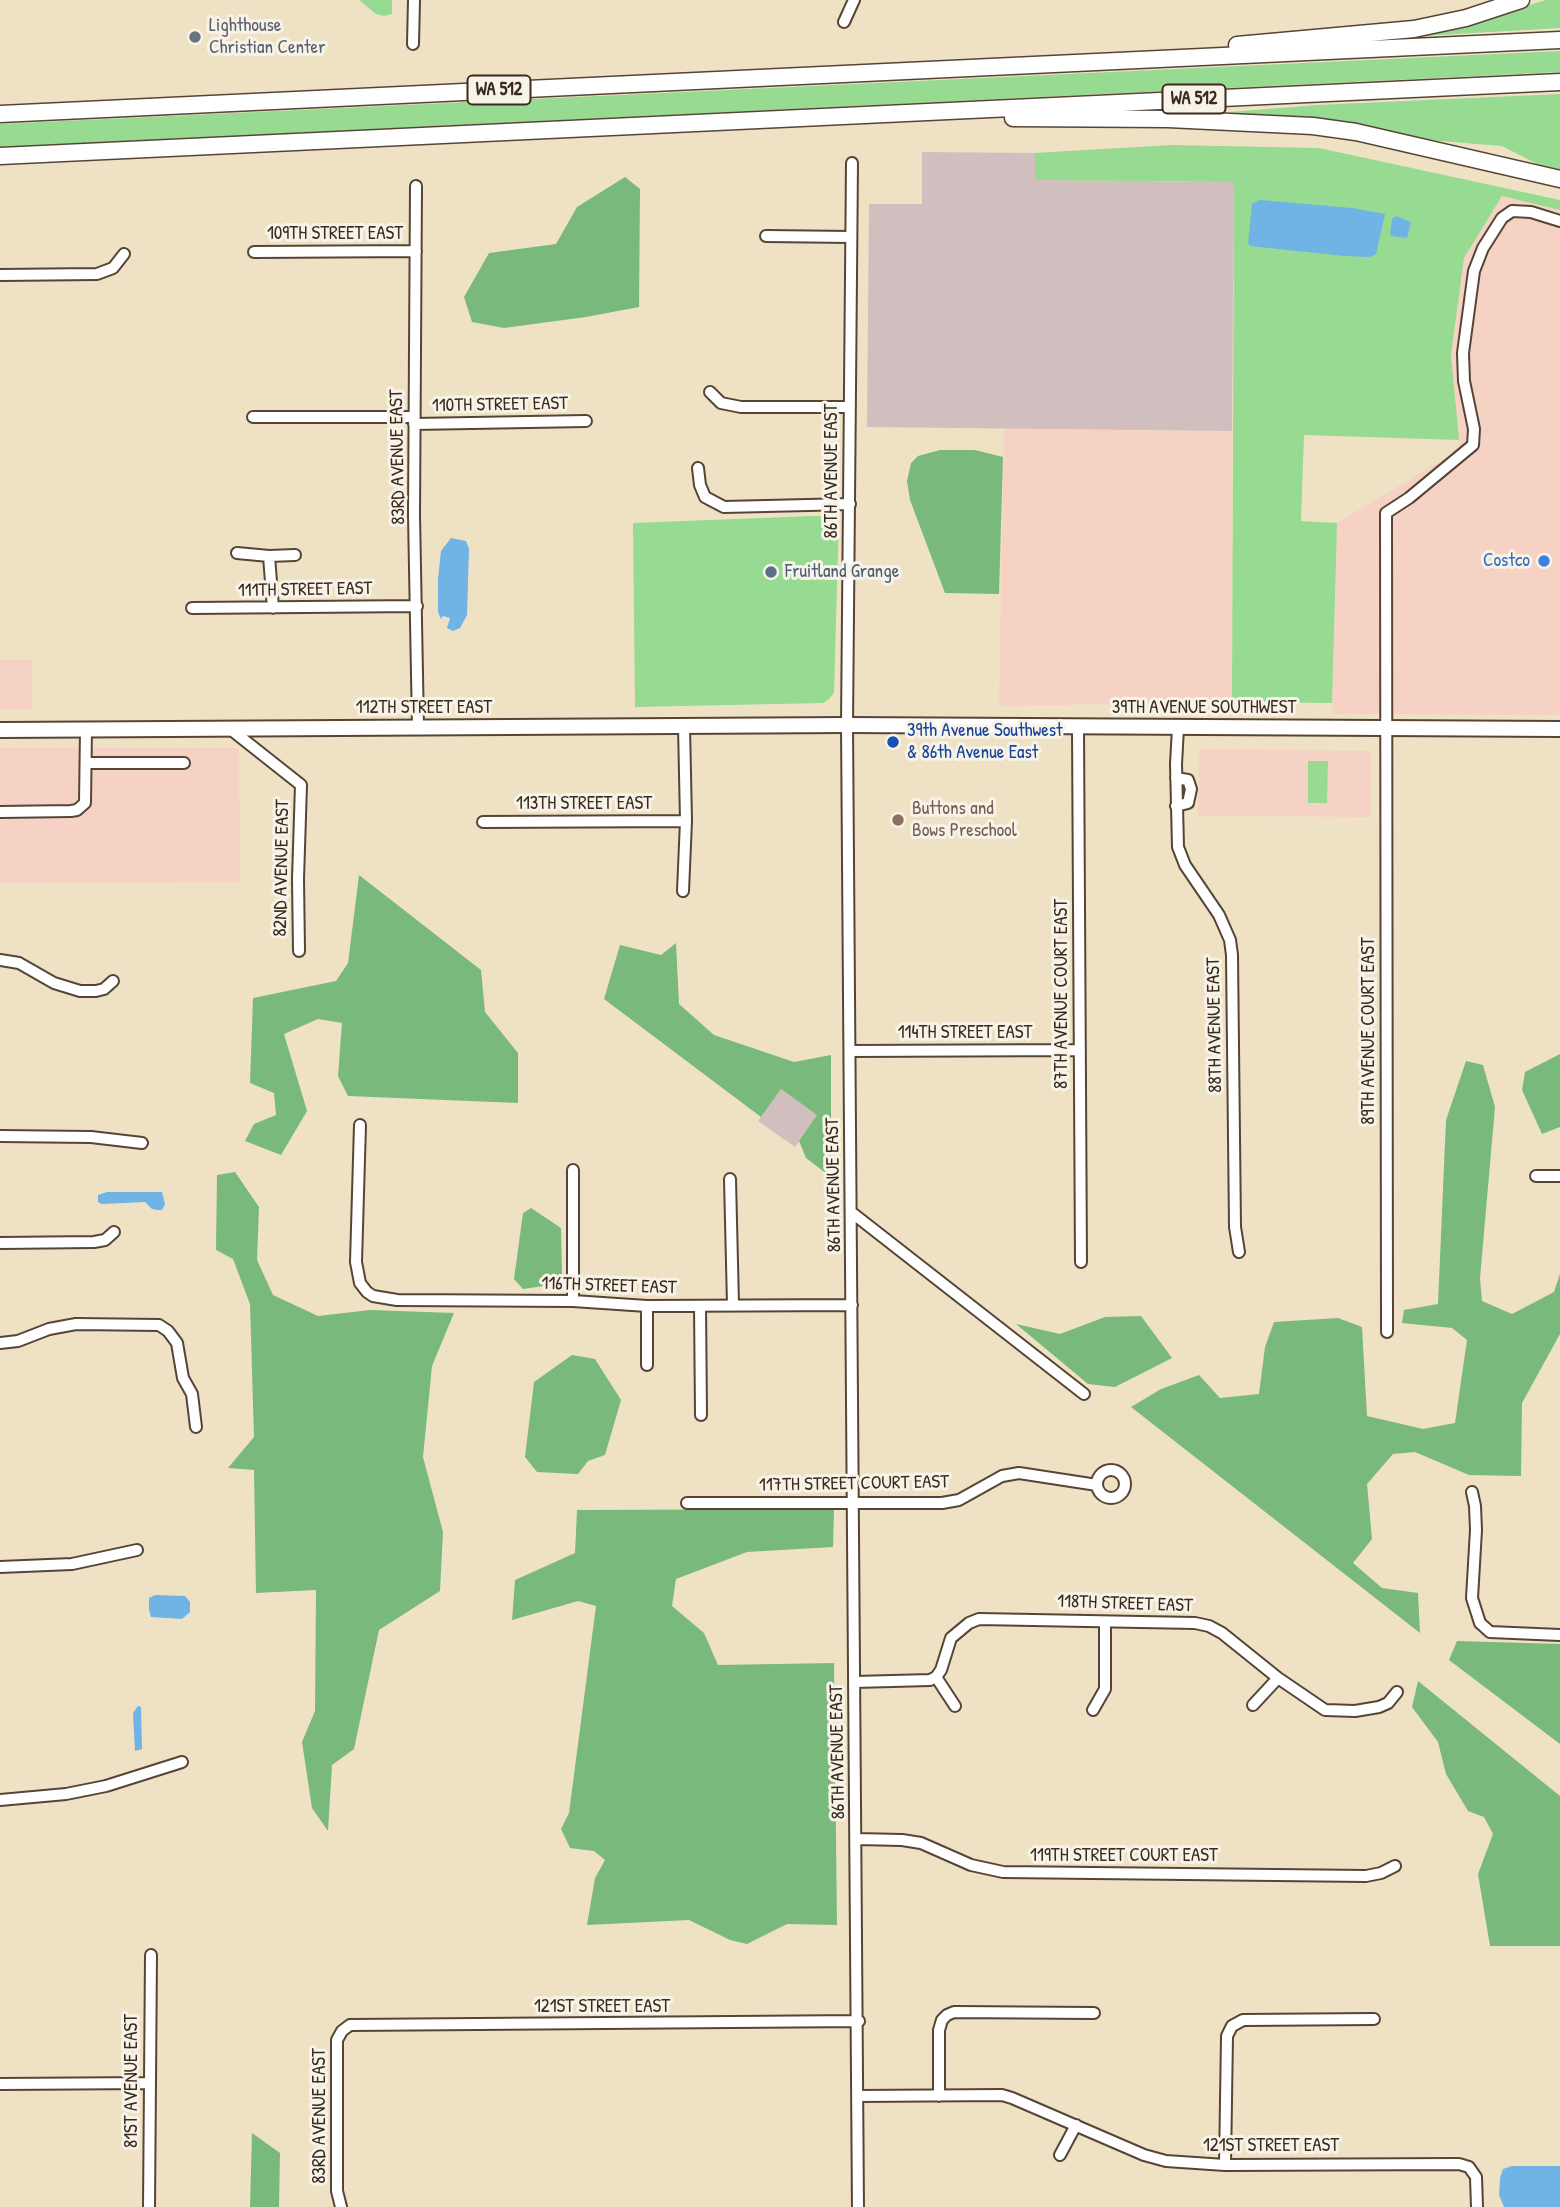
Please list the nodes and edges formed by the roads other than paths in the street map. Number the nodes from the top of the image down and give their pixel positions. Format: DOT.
graph roads {
  1 [pos="414,0"];
  2 [pos="854,0"];
  3 [pos="1521,0"];
  4 [pos="844,22"];
  5 [pos="1560,40"];
  6 [pos="413,44"];
  7 [pos="998,65"];
  8 [pos="1560,82"];
  9 [pos="0,114"];
  10 [pos="829,117"];
  11 [pos="0,156"];
  12 [pos="852,163"];
  13 [pos="1560,179"];
  14 [pos="416,186"];
  15 [pos="1560,221"];
  16 [pos="766,236"];
  17 [pos="851,237"];
  18 [pos="416,251"];
  19 [pos="254,252"];
  20 [pos="124,254"];
  21 [pos="0,275"];
  22 [pos="710,393"];
  23 [pos="850,407"];
  24 [pos="253,417"];
  25 [pos="414,420"];
  26 [pos="586,421"];
  27 [pos="698,468"];
  28 [pos="850,504"];
  29 [pos="237,553"];
  30 [pos="295,555"];
  31 [pos="269,556"];
  32 [pos="417,607"];
  33 [pos="192,608"];
  34 [pos="273,608"];
  35 [pos="847,725"];
  36 [pos="684,726"];
  37 [pos="418,727"];
  38 [pos="1078,727"];
  39 [pos="229,728"];
  40 [pos="1178,728"];
  41 [pos="86,729"];
  42 [pos="1385,729"];
  43 [pos="1560,729"];
  44 [pos="0,730"];
  45 [pos="86,763"];
  46 [pos="184,763"];
  47 [pos="0,812"];
  48 [pos="686,821"];
  49 [pos="483,822"];
  50 [pos="683,891"];
  51 [pos="299,951"];
  52 [pos="0,960"];
  53 [pos="113,981"];
  54 [pos="1080,1050"];
  55 [pos="850,1051"];
  56 [pos="359,1125"];
  57 [pos="0,1136"];
  58 [pos="142,1143"];
  59 [pos="573,1170"];
  60 [pos="1536,1176"];
  61 [pos="1560,1176"];
  62 [pos="730,1179"];
  63 [pos="851,1212"];
  64 [pos="114,1232"];
  65 [pos="0,1243"];
  66 [pos="1239,1252"];
  67 [pos="1081,1262"];
  68 [pos="573,1301"];
  69 [pos="733,1305"];
  70 [pos="852,1305"];
  71 [pos="648,1306"];
  72 [pos="700,1306"];
  73 [pos="1387,1332"];
  74 [pos="0,1343"];
  75 [pos="647,1365"];
  76 [pos="1084,1395"];
  77 [pos="701,1415"];
  78 [pos="196,1427"];
  79 [pos="1097,1485"];
  80 [pos="1472,1492"];
  81 [pos="854,1502"];
  82 [pos="687,1503"];
  83 [pos="136,1550"];
  84 [pos="0,1567"];
  85 [pos="1105,1622"];
  86 [pos="1560,1635"];
  87 [pos="936,1676"];
  88 [pos="1278,1678"];
  89 [pos="855,1682"];
  90 [pos="1397,1692"];
  91 [pos="1253,1705"];
  92 [pos="955,1706"];
  93 [pos="1093,1710"];
  94 [pos="182,1762"];
  95 [pos="0,1800"];
  96 [pos="857,1839"];
  97 [pos="1395,1866"];
  98 [pos="151,1955"];
  99 [pos="1094,2013"];
  100 [pos="1374,2019"];
  101 [pos="859,2021"];
  102 [pos="346,2028"];
  103 [pos="149,2083"];
  104 [pos="0,2084"];
  105 [pos="858,2096"];
  106 [pos="939,2096"];
  107 [pos="1076,2125"];
  108 [pos="1060,2155"];
  109 [pos="1225,2165"];
  110 [pos="149,2207"];
  111 [pos="341,2207"];
  112 [pos="858,2207"];
  113 [pos="1477,2207"];
  1 -- 6 [label="street"];
  2 -- 4 [label="street"];
  3 -- 7 [label="highway"];
  5 -- 7 [label="highway, WA 512"];
  7 -- 9 [label="highway, WA 512"];
  8 -- 10 [label="highway, WA 512"];
  10 -- 11 [label="highway, WA 512"];
  10 -- 13 [label="highway"];
  12 -- 17 [label="street, 86TH AVENUE EAST"];
  14 -- 18 [label="street, 83RD AVENUE EAST"];
  15 -- 42 [label="street, 89TH AVENUE COURT EAST"];
  16 -- 17 [label="street"];
  17 -- 23 [label="street, 86TH AVENUE EAST"];
  18 -- 19 [label="street, 109TH STREET EAST"];
  18 -- 25 [label="street, 83RD AVENUE EAST"];
  20 -- 21 [label="street"];
  22 -- 23 [label="street"];
  23 -- 28 [label="street, 86TH AVENUE EAST"];
  24 -- 25 [label="street, 110TH STREET EAST"];
  25 -- 26 [label="street, 110TH STREET EAST"];
  25 -- 32 [label="street, 83RD AVENUE EAST"];
  27 -- 28 [label="street"];
  28 -- 35 [label="street, 86TH AVENUE EAST"];
  29 -- 31 [label="street"];
  30 -- 31 [label="street"];
  31 -- 34 [label="street"];
  32 -- 34 [label="street, 111TH STREET EAST"];
  32 -- 37 [label="street, 83RD AVENUE EAST"];
  33 -- 34 [label="street, 111TH STREET EAST"];
  35 -- 36 [label="main road, 112TH STREET EAST"];
  35 -- 38 [label="main road, 39TH AVENUE SOUTHWEST"];
  35 -- 55 [label="street, 86TH AVENUE EAST"];
  36 -- 37 [label="main road, 112TH STREET EAST"];
  36 -- 48 [label="street"];
  37 -- 39 [label="main road, 112TH STREET EAST"];
  38 -- 40 [label="main road, 39TH AVENUE SOUTHWEST"];
  38 -- 54 [label="street, 87TH AVENUE COURT EAST"];
  39 -- 41 [label="main road, 112TH STREET EAST"];
  39 -- 51 [label="street, 82ND AVENUE EAST"];
  40 -- 42 [label="main road, 39TH AVENUE SOUTHWEST"];
  40 -- 66 [label="street, 88TH AVENUE EAST"];
  41 -- 44 [label="main road, 112TH STREET EAST"];
  41 -- 45 [label="street"];
  42 -- 43 [label="main road, 39TH AVENUE SOUTHWEST"];
  42 -- 73 [label="street, 89TH AVENUE COURT EAST"];
  45 -- 46 [label="street"];
  45 -- 47 [label="street"];
  48 -- 49 [label="street, 113TH STREET EAST"];
  48 -- 50 [label="street"];
  52 -- 53 [label="street"];
  54 -- 55 [label="street, 114TH STREET EAST"];
  54 -- 67 [label="street, 87TH AVENUE COURT EAST"];
  55 -- 63 [label="street, 86TH AVENUE EAST"];
  56 -- 68 [label="street, 116TH STREET EAST"];
  57 -- 58 [label="street"];
  59 -- 68 [label="street"];
  60 -- 61 [label="street"];
  62 -- 69 [label="street"];
  63 -- 70 [label="street, 86TH AVENUE EAST"];
  63 -- 76 [label="street"];
  64 -- 65 [label="street"];
  68 -- 71 [label="street, 116TH STREET EAST"];
  69 -- 70 [label="street, 116TH STREET EAST"];
  69 -- 72 [label="street, 116TH STREET EAST"];
  70 -- 81 [label="street, 86TH AVENUE EAST"];
  71 -- 72 [label="street, 116TH STREET EAST"];
  71 -- 75 [label="street"];
  72 -- 77 [label="street"];
  74 -- 78 [label="street"];
  79 -- 81 [label="street, 117TH STREET COURT EAST"];
  80 -- 86 [label="street"];
  81 -- 82 [label="street, 117TH STREET COURT EAST"];
  81 -- 89 [label="street, 86TH AVENUE EAST"];
  83 -- 84 [label="street"];
  85 -- 87 [label="street, 118TH STREET EAST"];
  85 -- 88 [label="street, 118TH STREET EAST"];
  85 -- 93 [label="street"];
  87 -- 89 [label="street"];
  87 -- 92 [label="street"];
  88 -- 90 [label="street, 118TH STREET EAST"];
  88 -- 91 [label="street"];
  89 -- 96 [label="street, 86TH AVENUE EAST"];
  94 -- 95 [label="street"];
  96 -- 97 [label="street, 119TH STREET COURT EAST"];
  96 -- 101 [label="street, 86TH AVENUE EAST"];
  98 -- 103 [label="street, 81ST AVENUE EAST"];
  99 -- 106 [label="street"];
  100 -- 109 [label="street"];
  101 -- 102 [label="street, 121ST STREET EAST"];
  101 -- 105 [label="street, 86TH AVENUE EAST"];
  102 -- 111 [label="street, 83RD AVENUE EAST"];
  103 -- 104 [label="street"];
  103 -- 110 [label="street, 81ST AVENUE EAST"];
  105 -- 106 [label="street, 121ST STREET EAST"];
  105 -- 112 [label="street, 86TH AVENUE EAST"];
  106 -- 107 [label="street, 121ST STREET EAST"];
  107 -- 108 [label="street"];
  107 -- 109 [label="street, 121ST STREET EAST"];
  109 -- 113 [label="street, 121ST STREET EAST"];
}
